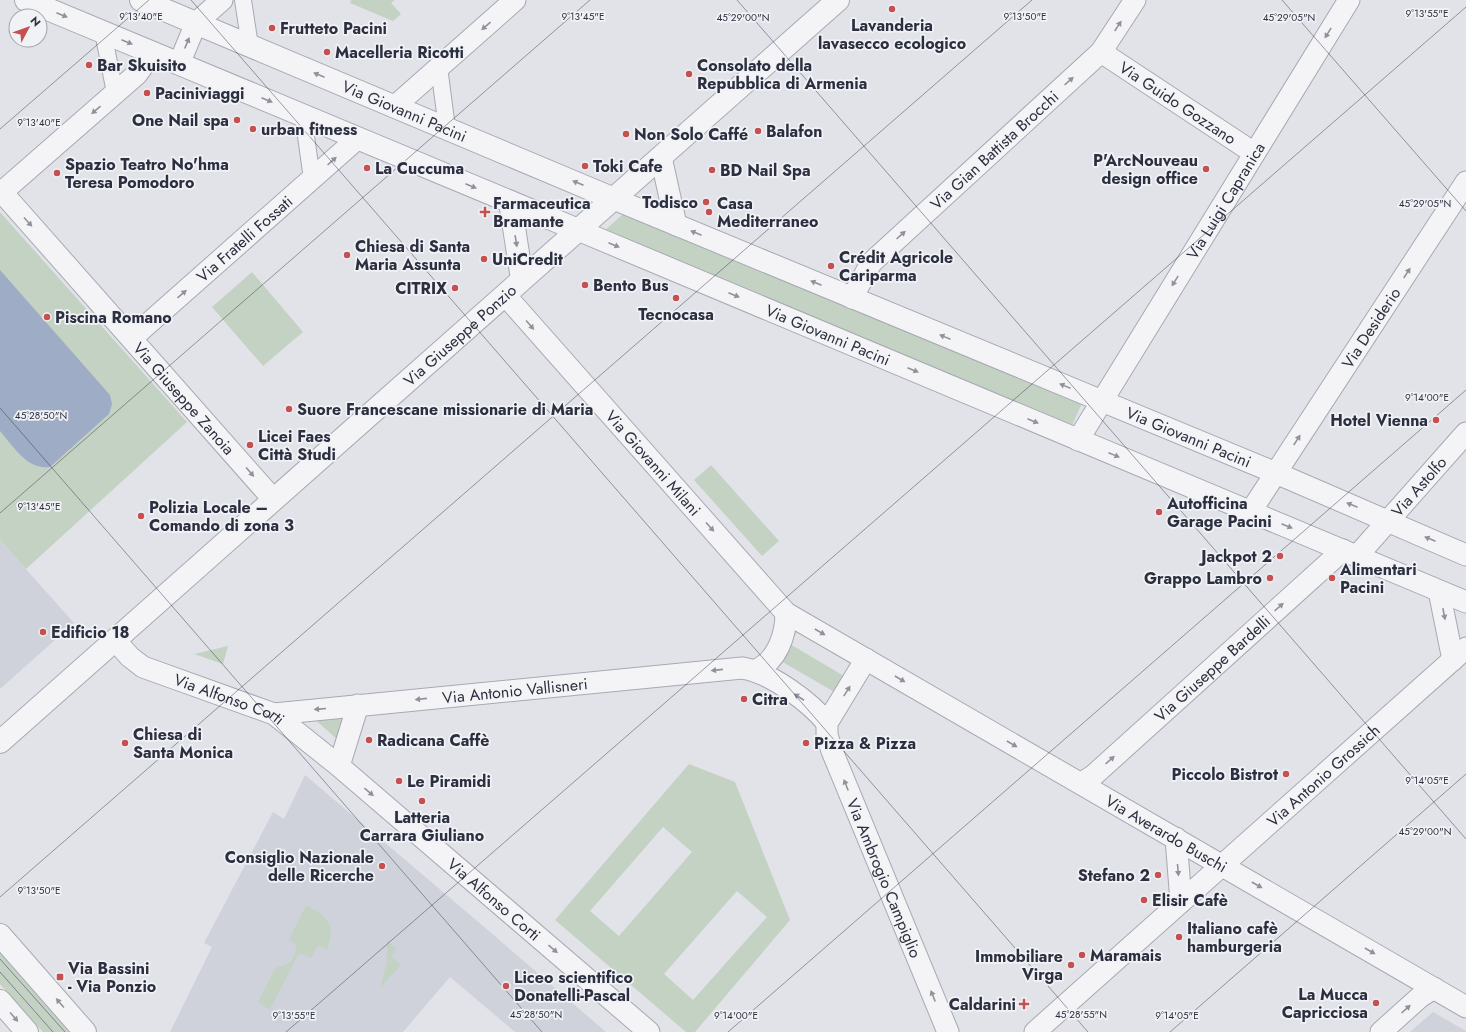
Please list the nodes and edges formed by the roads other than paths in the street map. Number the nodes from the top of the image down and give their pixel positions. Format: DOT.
graph roads {
  1 [pos="26,0"];
  2 [pos="141,0"];
  3 [pos="222,0"];
  4 [pos="243,0"];
  5 [pos="515,0"];
  6 [pos="838,0"];
  7 [pos="1135,0"];
  8 [pos="1349,0"];
  9 [pos="196,23"];
  10 [pos="103,32"];
  11 [pos="250,46"];
  12 [pos="152,52"];
  13 [pos="1101,52"];
  14 [pos="179,64"];
  15 [pos="439,67"];
  16 [pos="115,93"];
  17 [pos="394,107"];
  18 [pos="303,115"];
  19 [pos="447,128"];
  20 [pos="357,139"];
  21 [pos="1254,153"];
  22 [pos="661,157"];
  23 [pos="312,179"];
  24 [pos="1466,182"];
  25 [pos="1,191"];
  26 [pos="614,198"];
  27 [pos="510,202"];
  28 [pos="676,225"];
  29 [pos="578,230"];
  30 [pos="522,280"];
  31 [pos="505,295"];
  32 [pos="852,298"];
  33 [pos="132,338"];
  34 [pos="1101,402"];
  35 [pos="1466,433"];
  36 [pos="1078,440"];
  37 [pos="1276,473"];
  38 [pos="273,499"];
  39 [pos="1251,511"];
  40 [pos="1387,521"];
  41 [pos="1350,553"];
  42 [pos="1466,555"];
  43 [pos="1439,591"];
  44 [pos="1466,602"];
  45 [pos="786,613"];
  46 [pos="115,640"];
  47 [pos="1463,652"];
  48 [pos="866,659"];
  49 [pos="756,670"];
  50 [pos="358,705"];
  51 [pos="274,714"];
  52 [pos="827,723"];
  53 [pos="0,742"];
  54 [pos="340,766"];
  55 [pos="1079,782"];
  56 [pos="1176,838"];
  57 [pos="1224,866"];
  58 [pos="1181,902"];
  59 [pos="0,935"];
  60 [pos="1434,988"];
  61 [pos="0,1001"];
  62 [pos="1466,1007"];
  63 [pos="27,1032"];
  64 [pos="85,1032"];
  65 [pos="649,1032"];
  66 [pos="948,1032"];
  67 [pos="1035,1032"];
  68 [pos="1381,1032"];
  1 -- 10 [label="street, Via Giovanni Pacini, one-way"];
  2 -- 9 [label="street, Via Giovanni Pacini"];
  3 -- 9 [label="street"];
  4 -- 11 [label="street"];
  5 -- 15 [label="street, one-way"];
  6 -- 22 [label="street"];
  13 -- 7 [label="street, Via Gian Battista Brocchi, one-way"];
  8 -- 21 [label="street, Via Luigi Capranica, one-way"];
  9 -- 11 [label="street, Via Giovanni Pacini"];
  14 -- 9 [label="street, one-way"];
  10 -- 12 [label="street, Via Giovanni Pacini, one-way"];
  10 -- 16 [label="street"];
  17 -- 11 [label="street, Via Giovanni Pacini, one-way"];
  12 -- 14 [label="street, Via Giovanni Pacini"];
  12 -- 16 [label="street"];
  13 -- 21 [label="street, Via Guido Gozzano"];
  32 -- 13 [label="street, Via Gian Battista Brocchi, one-way"];
  14 -- 18 [label="street, Via Giovanni Pacini, one-way"];
  15 -- 17 [label="street"];
  15 -- 19 [label="street"];
  16 -- 25 [label="street, one-way"];
  17 -- 19 [label="street, Via Giovanni Pacini"];
  18 -- 20 [label="street, Via Giovanni Pacini"];
  18 -- 23 [label="street"];
  26 -- 19 [label="street, Via Giovanni Pacini, one-way"];
  23 -- 20 [label="street, Via Fratelli Fossati, one-way"];
  20 -- 27 [label="street, Via Giovanni Pacini, one-way"];
  21 -- 34 [label="street, Via Luigi Capranica, one-way"];
  22 -- 26 [label="street"];
  22 -- 28 [label="street"];
  33 -- 23 [label="street, Via Fratelli Fossati, one-way"];
  37 -- 24 [label="street, Via Desiderio, one-way"];
  25 -- 33 [label="street, Via Giuseppe Zanoia, one-way"];
  26 -- 28 [label="street, Via Giovanni Pacini"];
  26 -- 29 [label="street"];
  27 -- 29 [label="street, Via Giovanni Pacini"];
  27 -- 30 [label="street, one-way"];
  32 -- 28 [label="street, Via Giovanni Pacini, one-way"];
  29 -- 30 [label="street, Via Giuseppe Ponzio"];
  29 -- 36 [label="street, Via Giovanni Pacini, one-way"];
  30 -- 31 [label="street, Via Giuseppe Ponzio"];
  31 -- 38 [label="street, Via Giuseppe Ponzio"];
  31 -- 45 [label="street, Via Giovanni Milani, one-way"];
  34 -- 32 [label="street, Via Giovanni Pacini, one-way"];
  33 -- 38 [label="street, Via Giuseppe Zanoia, one-way"];
  34 -- 36 [label="street"];
  34 -- 37 [label="street, Via Giovanni Pacini"];
  35 -- 40 [label="street, Via Astolfo"];
  36 -- 39 [label="street, Via Giovanni Pacini, one-way"];
  37 -- 39 [label="street"];
  40 -- 37 [label="street, Via Giovanni Pacini, one-way"];
  38 -- 46 [label="street, Via Giuseppe Ponzio"];
  39 -- 41 [label="street, Via Giovanni Pacini, one-way"];
  40 -- 41 [label="street"];
  42 -- 40 [label="street, Via Giovanni Pacini, one-way"];
  41 -- 43 [label="street, Via Giovanni Pacini"];
  55 -- 41 [label="street, Via Giuseppe Bardelli, one-way"];
  43 -- 44 [label="street, Via Giovanni Pacini"];
  43 -- 47 [label="street, one-way"];
  45 -- 48 [label="street, Via Giovanni Milani, one-way"];
  45 -- 49 [label="street"];
  46 -- 51 [label="street, Via Alfonso Corti"];
  46 -- 53 [label="street, Via Giuseppe Ponzio"];
  47 -- 57 [label="street, Via Antonio Grossich"];
  52 -- 48 [label="street, one-way"];
  48 -- 55 [label="street, Via Averardo Buschi, one-way"];
  49 -- 50 [label="street, Via Antonio Vallisneri, one-way"];
  52 -- 49 [label="street, one-way"];
  50 -- 51 [label="street, Via Antonio Vallisneri, one-way"];
  50 -- 54 [label="street"];
  51 -- 54 [label="street, Via Alfonso Corti"];
  66 -- 52 [label="street, Via Ambrogio Campiglio, one-way"];
  54 -- 65 [label="street, Via Alfonso Corti, one-way"];
  55 -- 56 [label="street, Via Averardo Buschi"];
  56 -- 57 [label="street, Via Averardo Buschi"];
  56 -- 58 [label="street, one-way"];
  57 -- 58 [label="street, Via Antonio Grossich"];
  57 -- 60 [label="street, Via Averardo Buschi, one-way"];
  58 -- 67 [label="street, Via Antonio Grossich"];
  64 -- 59 [label="street, one-way"];
  60 -- 62 [label="street, Via Averardo Buschi"];
  68 -- 60 [label="street, one-way"];
  61 -- 63 [label="street, one-way"];
}
